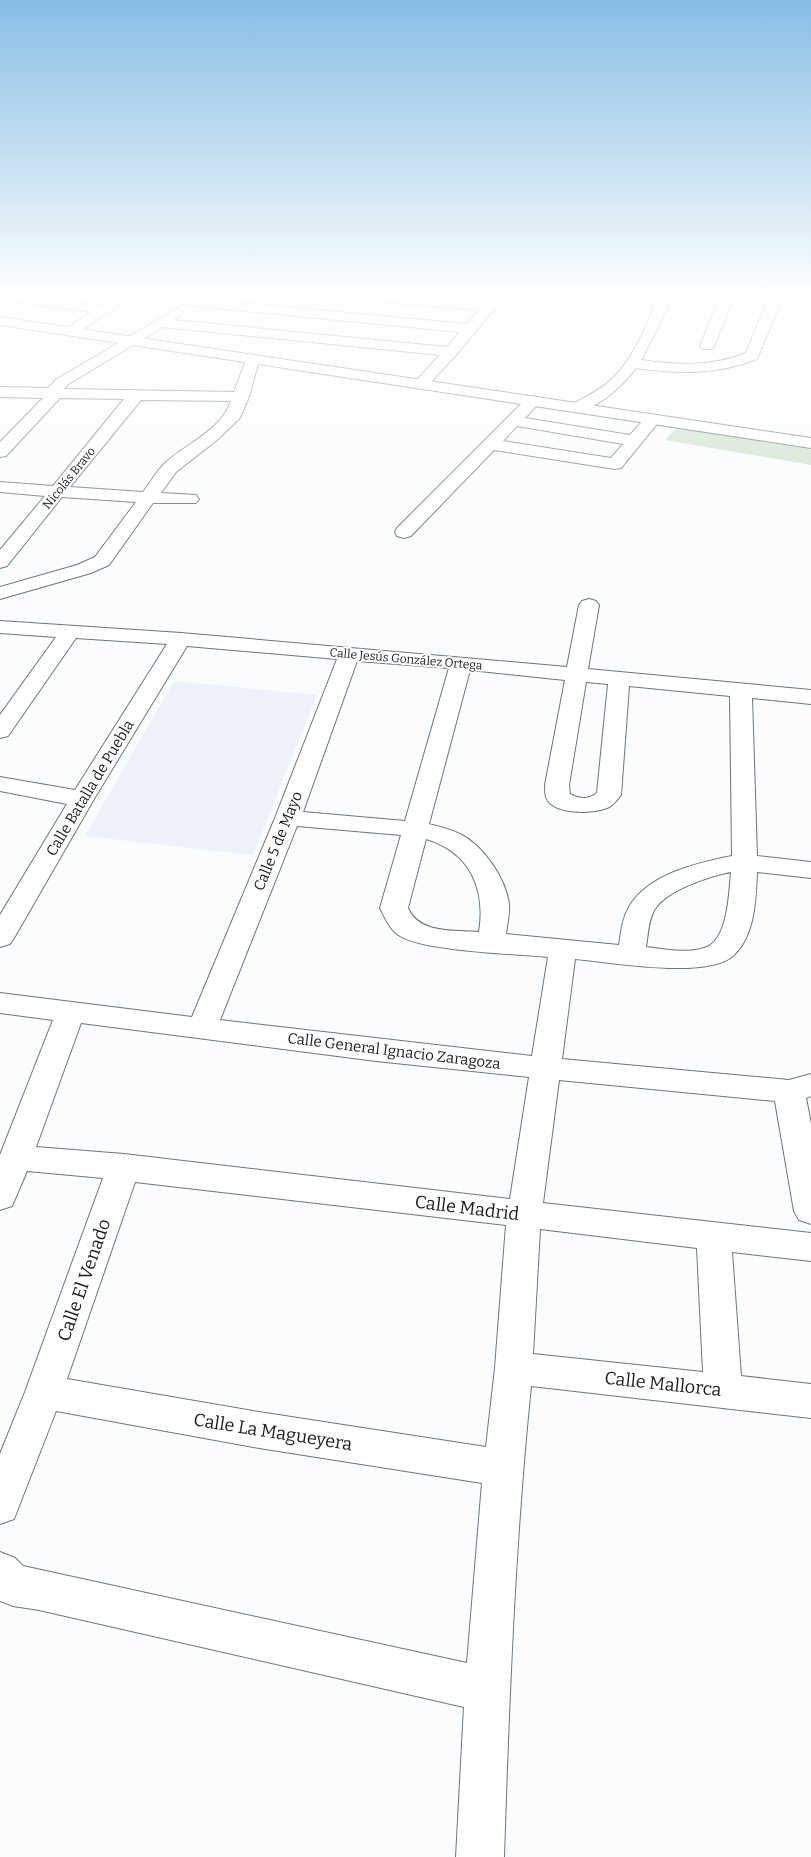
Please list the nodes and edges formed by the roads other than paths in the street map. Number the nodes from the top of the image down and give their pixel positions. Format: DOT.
graph roads {
  1 [pos="68,379"];
  2 [pos="250,379"];
  3 [pos="383,379"];
  4 [pos="426,379"];
  5 [pos="620,379"];
  6 [pos="421,384"];
  7 [pos="0,392"];
  8 [pos="54,393"];
  9 [pos="137,394"];
  10 [pos="241,397"];
  11 [pos="533,400"];
  12 [pos="579,407"];
  13 [pos="653,419"];
  14 [pos="513,420"];
  15 [pos="548,426"];
  16 [pos="598,434"];
  17 [pos="635,441"];
  18 [pos="811,443"];
  19 [pos="490,444"];
  20 [pos="525,450"];
  21 [pos="0,452"];
  22 [pos="579,458"];
  23 [pos="0,487"];
  24 [pos="58,491"];
  25 [pos="147,498"];
  26 [pos="190,499"];
  27 [pos="404,532"];
  28 [pos="0,562"];
  29 [pos="0,593"];
  30 [pos="589,605"];
  31 [pos="0,627"];
  32 [pos="71,632"];
  33 [pos="181,639"];
  34 [pos="349,654"];
  35 [pos="461,663"];
  36 [pos="577,674"];
  37 [pos="618,679"];
  38 [pos="741,690"];
  39 [pos="811,697"];
  40 [pos="0,731"];
  41 [pos="0,784"];
  42 [pos="82,799"];
  43 [pos="288,818"];
  44 [pos="416,829"];
  45 [pos="745,863"];
  46 [pos="811,870"];
  47 [pos="0,938"];
  48 [pos="491,941"];
  49 [pos="563,948"];
  50 [pos="631,954"];
  51 [pos="0,1003"];
  52 [pos="71,1012"];
  53 [pos="202,1028"];
  54 [pos="544,1068"];
  55 [pos="804,1093"];
  56 [pos="16,1157"];
  57 [pos="124,1167"];
  58 [pos="0,1197"];
  59 [pos="811,1211"];
  60 [pos="524,1215"];
  61 [pos="714,1236"];
  62 [pos="811,1247"];
  63 [pos="514,1368"];
  64 [pos="723,1391"];
  65 [pos="44,1392"];
  66 [pos="811,1400"];
  67 [pos="503,1468"];
  68 [pos="0,1505"];
  69 [pos="0,1573"];
  70 [pos="487,1690"];
  71 [pos="480,1857"];
  1 -- 8 [label="street"];
  2 -- 10 [label="street"];
  3 -- 6 [label="street"];
  4 -- 6 [label="street"];
  5 -- 12 [label="street"];
  6 -- 11 [label="street"];
  7 -- 8 [label="street"];
  8 -- 9 [label="street"];
  8 -- 21 [label="street"];
  9 -- 10 [label="street"];
  9 -- 24 [label="street, Nicolás Bravo"];
  10 -- 25 [label="street"];
  11 -- 12 [label="street"];
  11 -- 14 [label="street"];
  12 -- 13 [label="street"];
  13 -- 17 [label="street"];
  13 -- 18 [label="street"];
  14 -- 15 [label="street"];
  14 -- 19 [label="street"];
  15 -- 16 [label="street"];
  15 -- 20 [label="street"];
  16 -- 17 [label="street"];
  16 -- 22 [label="street"];
  17 -- 22 [label="street"];
  19 -- 20 [label="street"];
  19 -- 27 [label="street"];
  20 -- 22 [label="street"];
  23 -- 24 [label="street"];
  24 -- 25 [label="street"];
  24 -- 28 [label="street, Nicolás Bravo"];
  25 -- 26 [label="street"];
  25 -- 29 [label="street"];
  30 -- 36 [label="street"];
  31 -- 32 [label="street, Calle Jesús González Ortega"];
  32 -- 33 [label="street, Calle Jesús González Ortega"];
  32 -- 40 [label="street"];
  33 -- 34 [label="street, Calle Jesús González Ortega"];
  33 -- 42 [label="street, Calle Batalla de Puebla"];
  34 -- 35 [label="street, Calle Jesús González Ortega"];
  34 -- 43 [label="street, Calle 5 de Mayo"];
  35 -- 36 [label="street, Calle Jesús González Ortega"];
  35 -- 44 [label="street"];
  36 -- 37 [label="street, Calle Jesús González Ortega"];
  36 -- 37 [label="street"];
  37 -- 38 [label="street, Calle Jesús González Ortega"];
  38 -- 39 [label="street, Calle Jesús González Ortega"];
  38 -- 45 [label="street"];
  41 -- 42 [label="street"];
  42 -- 47 [label="street, Calle Batalla de Puebla"];
  43 -- 44 [label="street"];
  43 -- 53 [label="street, Calle 5 de Mayo"];
  44 -- 48 [label="street"];
  44 -- 48 [label="street"];
  45 -- 46 [label="street"];
  45 -- 50 [label="street"];
  45 -- 50 [label="street"];
  48 -- 49 [label="street"];
  49 -- 50 [label="street"];
  49 -- 54 [label="street"];
  51 -- 52 [label="street, Calle General Ignacio Zaragoza"];
  52 -- 53 [label="street, Calle General Ignacio Zaragoza"];
  52 -- 56 [label="street"];
  53 -- 54 [label="street, Calle General Ignacio Zaragoza"];
  54 -- 55 [label="street, Calle General Ignacio Zaragoza"];
  54 -- 60 [label="street"];
  55 -- 59 [label="street"];
  56 -- 57 [label="street, Calle Madrid"];
  56 -- 58 [label="street"];
  57 -- 60 [label="street, Calle Madrid"];
  57 -- 65 [label="street, Calle El Venado"];
  60 -- 61 [label="street, Calle Madrid"];
  60 -- 63 [label="street"];
  61 -- 62 [label="street, Calle Madrid"];
  61 -- 64 [label="street"];
  63 -- 64 [label="street, Calle Mallorca"];
  63 -- 67 [label="street"];
  64 -- 66 [label="street, Calle Mallorca"];
  65 -- 67 [label="street, Calle La Magueyera"];
  65 -- 68 [label="street, Calle El Venado"];
  67 -- 70 [label="street"];
  69 -- 70 [label="street"];
  70 -- 71 [label="street"];
}
